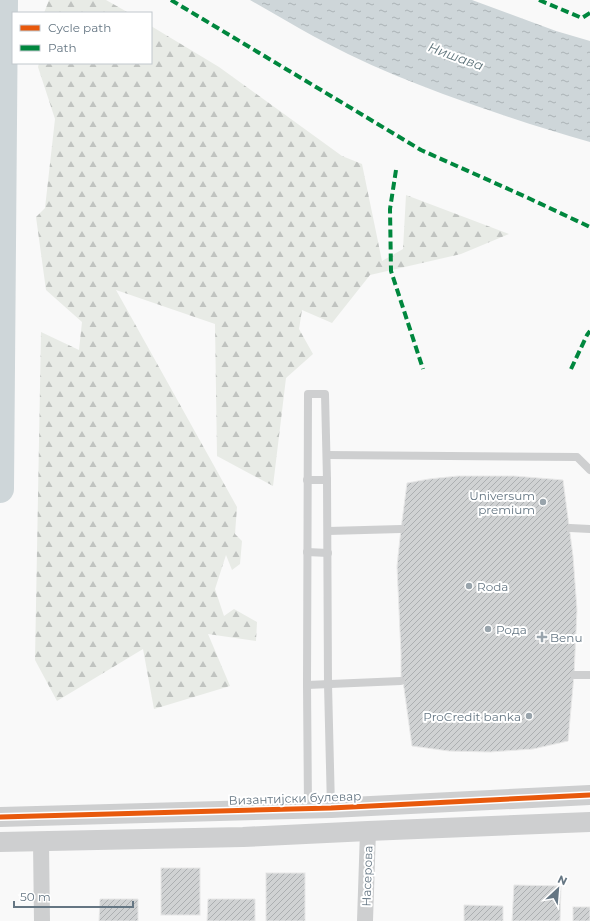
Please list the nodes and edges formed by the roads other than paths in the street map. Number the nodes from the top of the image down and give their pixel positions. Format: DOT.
graph roads {
  1 [pos="327,455"];
  2 [pos="590,470"];
  3 [pos="307,480"];
  4 [pos="327,480"];
  5 [pos="570,528"];
  6 [pos="400,529"];
  7 [pos="590,529"];
  8 [pos="328,531"];
  9 [pos="307,552"];
  10 [pos="328,553"];
  11 [pos="574,675"];
  12 [pos="590,675"];
  13 [pos="401,681"];
  14 [pos="328,684"];
  15 [pos="307,685"];
  16 [pos="590,795"];
  17 [pos="308,808"];
  18 [pos="331,808"];
  19 [pos="0,817"];
  20 [pos="590,822"];
  21 [pos="368,831"];
  22 [pos="0,842"];
  23 [pos="34,842"];
  24 [pos="42,921"];
  25 [pos="365,921"];
  1 -- 2 [label="lane"];
  1 -- 3 [label="lane"];
  1 -- 4 [label="lane"];
  3 -- 4 [label="lane"];
  3 -- 9 [label="lane"];
  4 -- 8 [label="lane"];
  5 -- 7 [label="lane"];
  6 -- 8 [label="lane"];
  8 -- 10 [label="lane"];
  9 -- 10 [label="lane"];
  9 -- 15 [label="lane"];
  10 -- 14 [label="lane"];
  11 -- 12 [label="lane"];
  13 -- 14 [label="lane"];
  14 -- 15 [label="lane"];
  14 -- 18 [label="lane"];
  15 -- 17 [label="lane"];
  16 -- 18 [label="street, Византијски булевар"];
  17 -- 18 [label="street, Византијски булевар"];
  17 -- 19 [label="street, Византијски булевар"];
  20 -- 21 [label="street"];
  21 -- 23 [label="street"];
  21 -- 25 [label="street, Насерова"];
  22 -- 23 [label="street"];
  23 -- 24 [label="street"];
}
